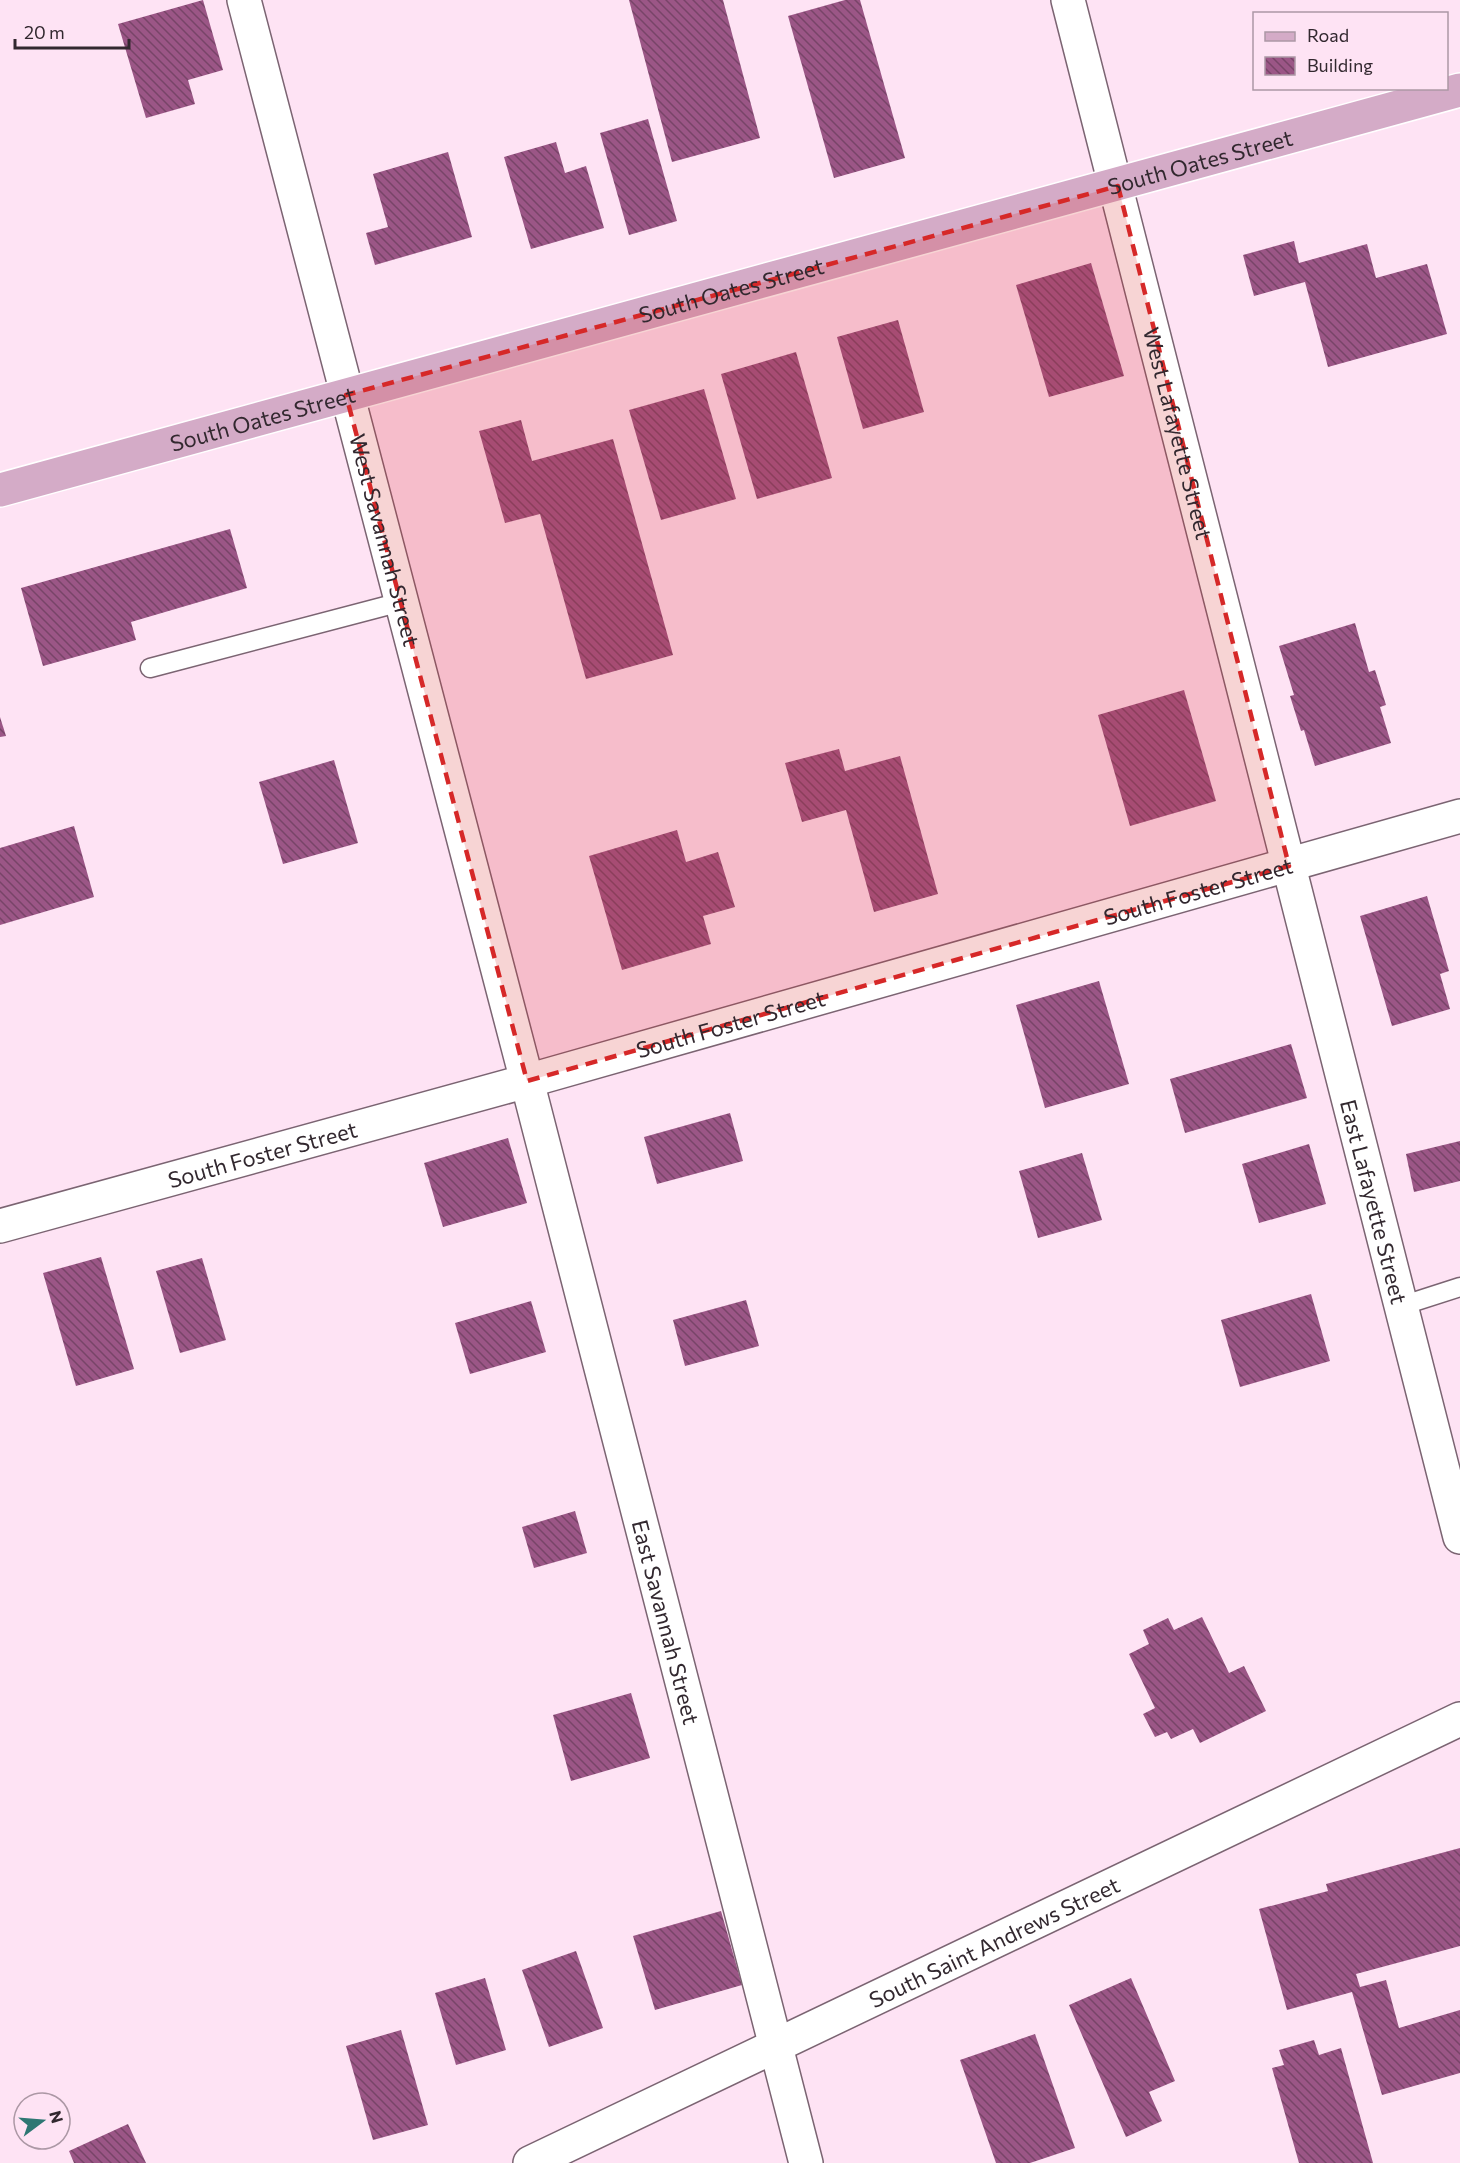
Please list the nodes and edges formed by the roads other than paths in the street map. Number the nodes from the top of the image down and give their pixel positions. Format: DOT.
graph roads {
  1 [pos="244,0"];
  2 [pos="1068,0"];
  3 [pos="1460,90"];
  4 [pos="1118,186"];
  5 [pos="346,395"];
  6 [pos="0,490"];
  7 [pos="401,602"];
  8 [pos="150,668"];
  9 [pos="1460,816"];
  10 [pos="1288,866"];
  11 [pos="527,1081"];
  12 [pos="0,1226"];
  13 [pos="1460,1287"];
  14 [pos="1401,1306"];
  15 [pos="1460,1537"];
  16 [pos="1460,1719"];
  17 [pos="773,2046"];
  18 [pos="530,2163"];
  19 [pos="806,2163"];
  1 -- 5 [label="street, West Savannah Street"];
  2 -- 4 [label="street, West Lafayette Street"];
  3 -- 4 [label="main road, South Oates Street"];
  4 -- 5 [label="main road, South Oates Street"];
  4 -- 10 [label="street, West Lafayette Street"];
  5 -- 6 [label="main road, South Oates Street"];
  5 -- 7 [label="street, West Savannah Street"];
  7 -- 8 [label="lane"];
  7 -- 11 [label="street, West Savannah Street"];
  9 -- 10 [label="street, South Foster Street"];
  10 -- 11 [label="street, South Foster Street"];
  10 -- 14 [label="street, East Lafayette Street"];
  11 -- 12 [label="street, South Foster Street"];
  11 -- 17 [label="street, East Savannah Street"];
  13 -- 14 [label="lane"];
  14 -- 15 [label="street, East Lafayette Street"];
  16 -- 17 [label="street, South Saint Andrews Street"];
  17 -- 18 [label="street, South Saint Andrews Street"];
  17 -- 19 [label="street, East Savannah Street"];
}
